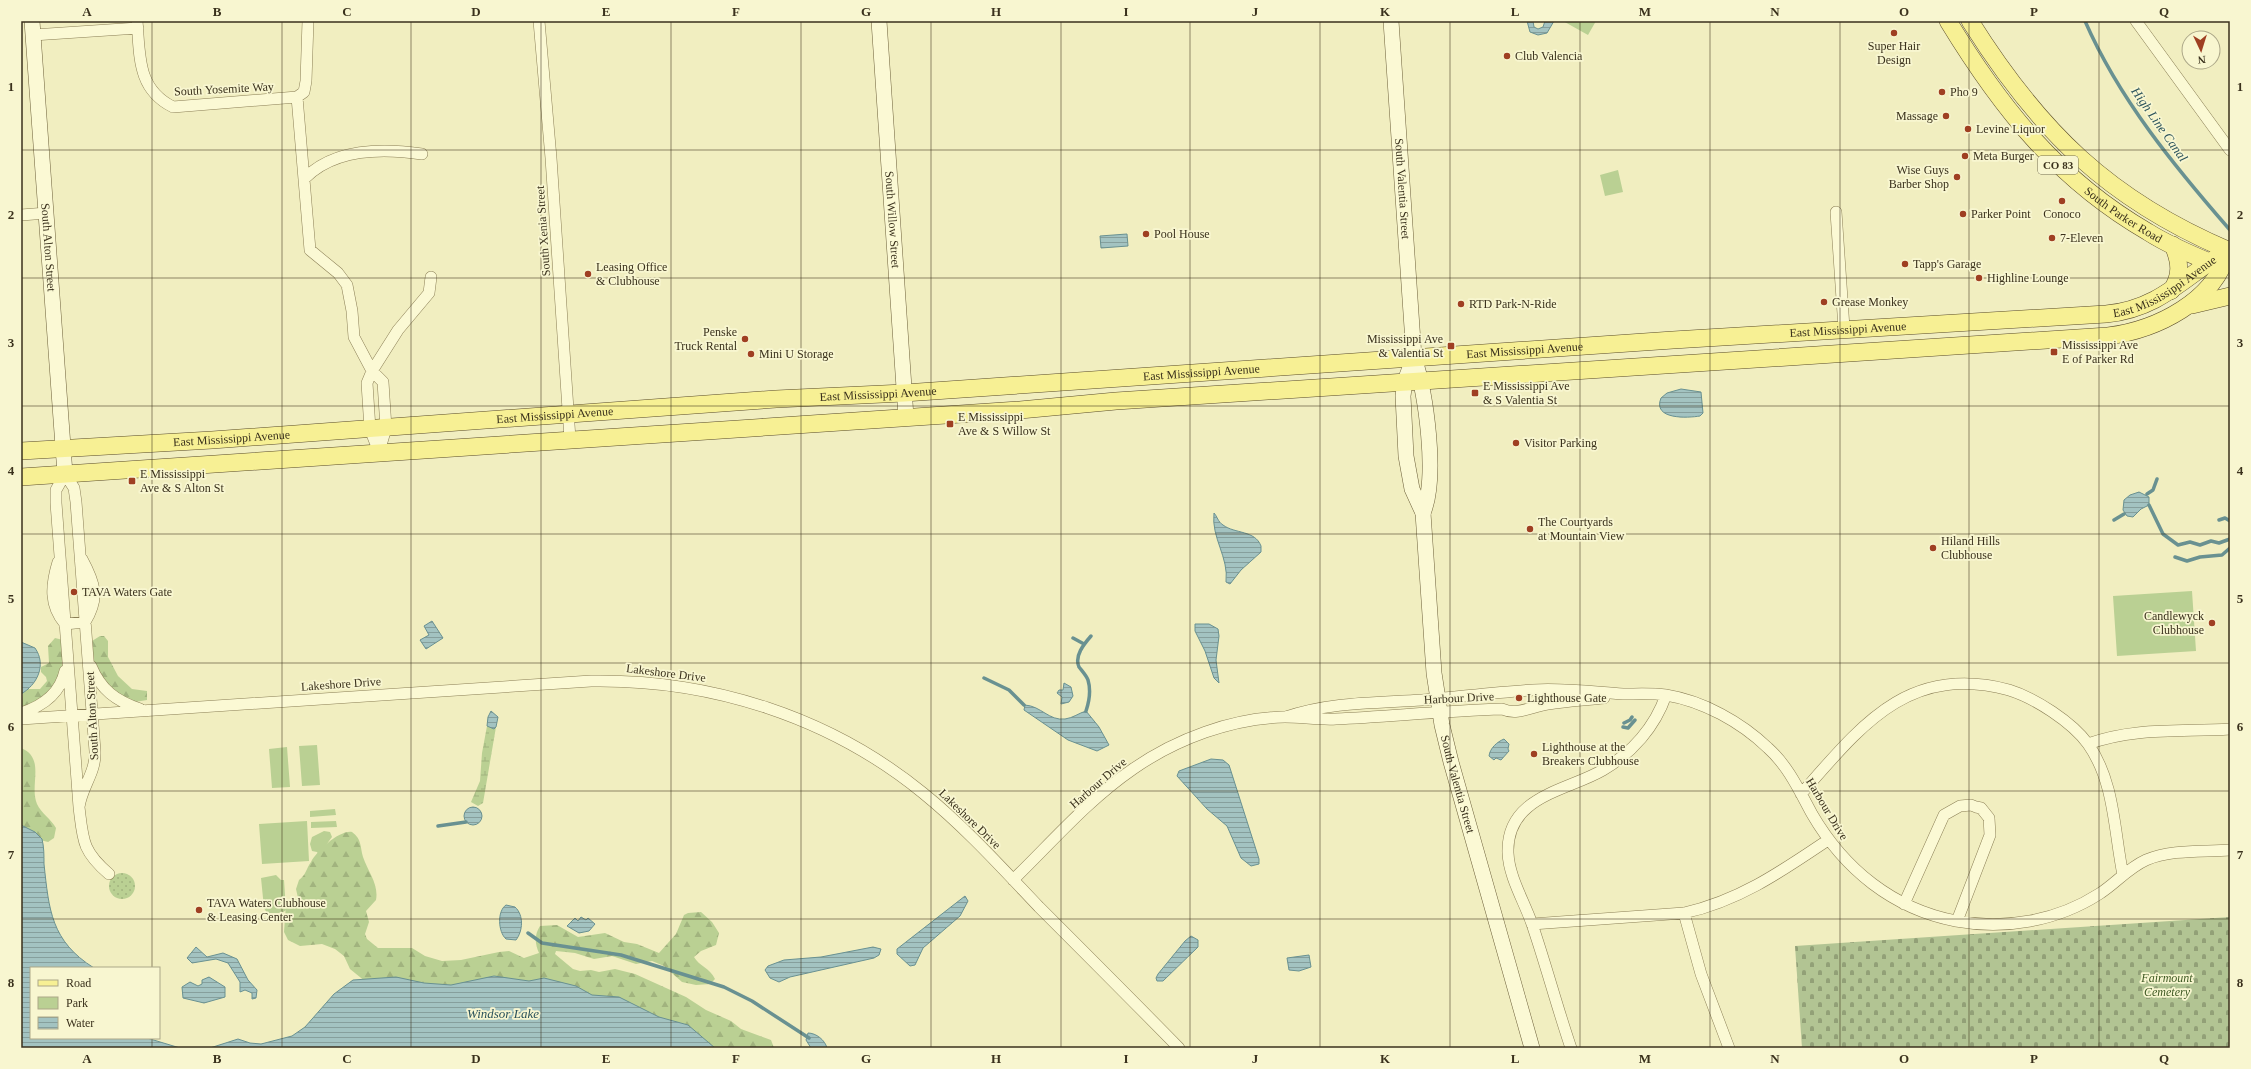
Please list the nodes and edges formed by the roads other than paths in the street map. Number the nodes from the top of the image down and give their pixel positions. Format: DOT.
graph roads {
  1 [pos="308,21"];
  2 [pos="539,21"];
  3 [pos="879,21"];
  4 [pos="1391,21"];
  5 [pos="1948,21"];
  6 [pos="1970,21"];
  7 [pos="2136,21"];
  8 [pos="138,24"];
  9 [pos="33,28"];
  10 [pos="297,97"];
  11 [pos="2230,150"];
  12 [pos="422,154"];
  13 [pos="305,178"];
  14 [pos="1836,212"];
  15 [pos="47,213"];
  16 [pos="21,215"];
  17 [pos="2173,246"];
  18 [pos="2229,251"];
  19 [pos="2221,267"];
  20 [pos="431,277"];
  21 [pos="2171,291"];
  22 [pos="2230,296"];
  23 [pos="2184,307"];
  24 [pos="1844,328"];
  25 [pos="1414,357"];
  26 [pos="372,371"];
  27 [pos="1422,380"];
  28 [pos="1405,381"];
  29 [pos="904,393"];
  30 [pos="568,415"];
  31 [pos="906,417"];
  32 [pos="378,428"];
  33 [pos="570,440"];
  34 [pos="64,449"];
  35 [pos="21,451"];
  36 [pos="379,452"];
  37 [pos="66,474"];
  38 [pos="21,477"];
  39 [pos="1423,514"];
  40 [pos="85,622"];
  41 [pos="65,624"];
  42 [pos="88,661"];
  43 [pos="68,662"];
  44 [pos="1632,694"];
  45 [pos="1666,695"];
  46 [pos="1439,705"];
  47 [pos="145,711"];
  48 [pos="21,713"];
  49 [pos="92,714"];
  50 [pos="71,715"];
  51 [pos="21,718"];
  52 [pos="2230,729"];
  53 [pos="2088,744"];
  54 [pos="1801,794"];
  55 [pos="79,807"];
  56 [pos="1828,840"];
  57 [pos="2230,850"];
  58 [pos="109,874"];
  59 [pos="2123,875"];
  60 [pos="1013,880"];
  61 [pos="1904,904"];
  62 [pos="1684,913"];
  63 [pos="1957,921"];
  64 [pos="1532,924"];
  65 [pos="1179,1048"];
  66 [pos="1532,1048"];
  67 [pos="1570,1048"];
  68 [pos="1729,1048"];
  1 -- 10 [label="street"];
  2 -- 30 [label="street, South Xenia Street"];
  3 -- 29 [label="street, South Willow Street"];
  4 -- 25 [label="street, South Valentia Street"];
  5 -- 17 [label="main road, South Parker Road / CO 83"];
  6 -- 18 [label="main road, South Parker Road / CO 83"];
  7 -- 11 [label="street"];
  8 -- 9 [label="street, South Yosemite Way"];
  8 -- 10 [label="street, South Yosemite Way"];
  9 -- 15 [label="street, South Alton Street"];
  10 -- 13 [label="street"];
  12 -- 13 [label="street"];
  13 -- 26 [label="street"];
  14 -- 24 [label="street"];
  15 -- 16 [label="street"];
  15 -- 34 [label="street, South Alton Street"];
  17 -- 19 [label="main road, South Parker Road / CO 83"];
  17 -- 21 [label="main road"];
  18 -- 19 [label="main road, East Mississippi Avenue"];
  19 -- 21 [label="main road, East Mississippi Avenue"];
  19 -- 23 [label="main road, East Mississippi Avenue"];
  20 -- 26 [label="street"];
  21 -- 24 [label="main road, East Mississippi Avenue"];
  22 -- 23 [label="main road"];
  23 -- 27 [label="main road, East Mississippi Avenue"];
  24 -- 25 [label="main road, East Mississippi Avenue"];
  25 -- 27 [label="street, South Valentia Street"];
  25 -- 28 [label="street, South Valentia Street"];
  25 -- 29 [label="main road, East Mississippi Avenue"];
  26 -- 32 [label="street"];
  26 -- 32 [label="street"];
  27 -- 28 [label="main road, East Mississippi Avenue"];
  27 -- 39 [label="street, South Valentia Street"];
  28 -- 31 [label="main road, East Mississippi Avenue"];
  28 -- 39 [label="street, South Valentia Street"];
  29 -- 30 [label="main road, East Mississippi Avenue"];
  29 -- 31 [label="street, South Willow Street"];
  30 -- 32 [label="main road, East Mississippi Avenue"];
  30 -- 33 [label="street, South Xenia Street"];
  31 -- 33 [label="main road, East Mississippi Avenue"];
  32 -- 34 [label="main road, East Mississippi Avenue"];
  32 -- 36 [label="street"];
  33 -- 36 [label="main road, East Mississippi Avenue"];
  34 -- 35 [label="main road, East Mississippi Avenue"];
  34 -- 37 [label="street, South Alton Street"];
  36 -- 37 [label="main road, East Mississippi Avenue"];
  37 -- 38 [label="main road, East Mississippi Avenue"];
  37 -- 40 [label="street, South Alton Street"];
  37 -- 41 [label="street, South Alton Street"];
  39 -- 46 [label="street, South Valentia Street"];
  40 -- 41 [label="street"];
  40 -- 42 [label="street, South Alton Street"];
  41 -- 43 [label="street, South Alton Street"];
  42 -- 47 [label="street"];
  42 -- 49 [label="street, South Alton Street"];
  43 -- 48 [label="street"];
  43 -- 50 [label="street, South Alton Street"];
  44 -- 45 [label="street, Harbour Drive"];
  44 -- 46 [label="street, Harbour Drive"];
  44 -- 46 [label="street, Harbour Drive"];
  45 -- 54 [label="street, Harbour Drive"];
  45 -- 64 [label="street"];
  46 -- 60 [label="street, Harbour Drive"];
  46 -- 66 [label="street, South Valentia Street"];
  47 -- 49 [label="street, Lakeshore Drive"];
  47 -- 60 [label="street, Lakeshore Drive"];
  49 -- 50 [label="street, Lakeshore Drive"];
  49 -- 55 [label="street, South Alton Street"];
  50 -- 51 [label="street, Lakeshore Drive"];
  50 -- 55 [label="street, South Alton Street"];
  52 -- 53 [label="street"];
  53 -- 54 [label="street"];
  53 -- 59 [label="street"];
  54 -- 56 [label="street, Harbour Drive"];
  55 -- 58 [label="street, South Alton Street"];
  56 -- 61 [label="street, Harbour Drive"];
  56 -- 62 [label="street"];
  57 -- 59 [label="street, Harbour Drive"];
  59 -- 63 [label="street, Harbour Drive"];
  60 -- 65 [label="street, Lakeshore Drive"];
  61 -- 63 [label="street, Harbour Drive"];
  61 -- 63 [label="street"];
  62 -- 64 [label="street"];
  62 -- 68 [label="street"];
  64 -- 67 [label="street"];
}
